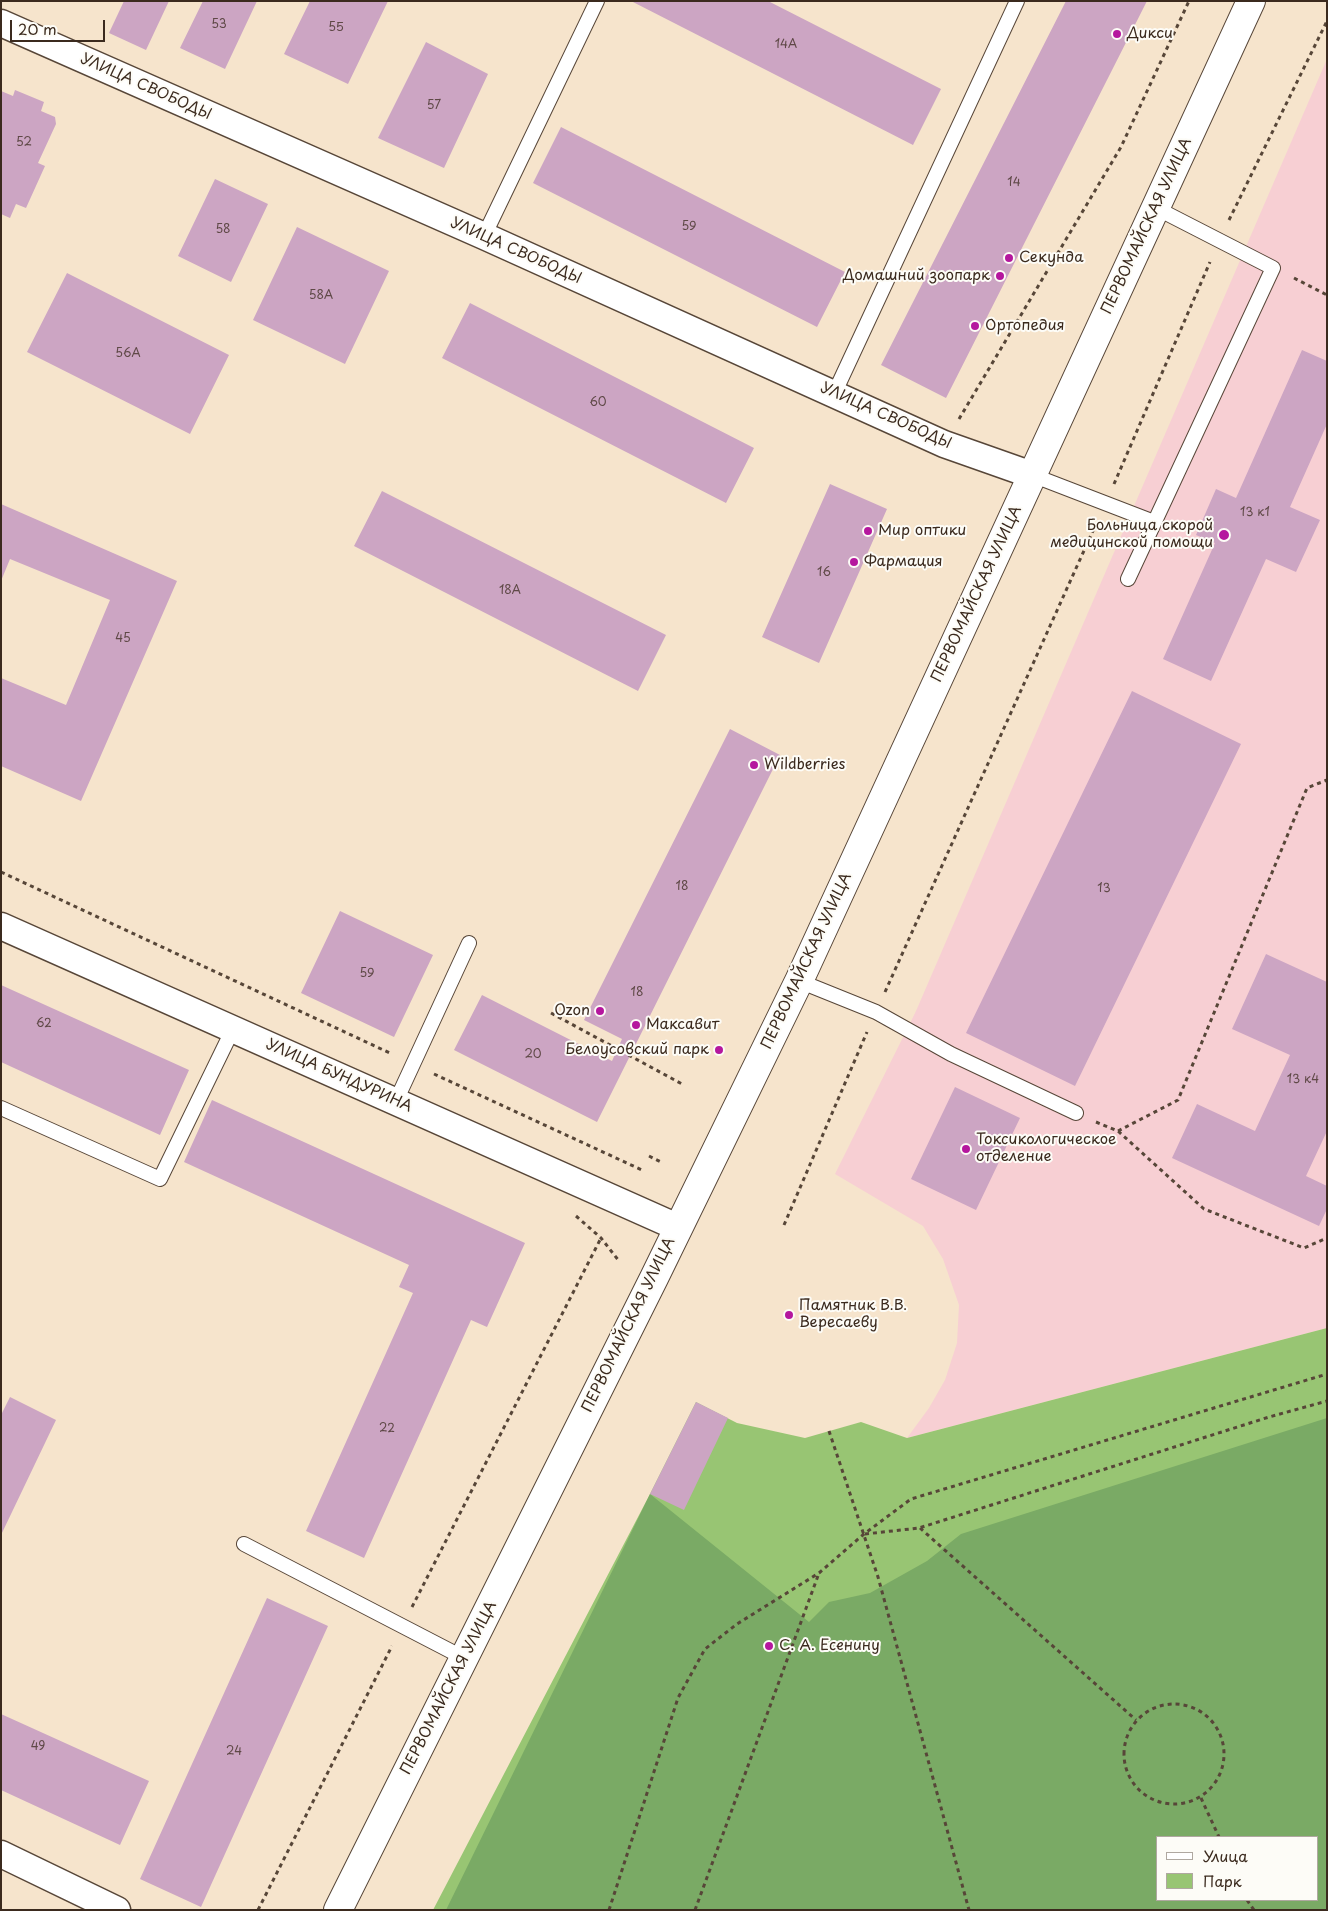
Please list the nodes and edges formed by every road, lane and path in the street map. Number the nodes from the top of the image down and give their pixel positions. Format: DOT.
graph roads {
  1 [pos="597,1"];
  2 [pos="1017,1"];
  3 [pos="1189,1"];
  4 [pos="1251,1"];
  5 [pos="1327,21"];
  6 [pos="1,22"];
  7 [pos="1156,208"];
  8 [pos="484,236"];
  9 [pos="1220,240"];
  10 [pos="1273,268"];
  11 [pos="1327,295"];
  12 [pos="834,394"];
  13 [pos="944,444"];
  14 [pos="1032,475"];
  15 [pos="1106,503"];
  16 [pos="1154,522"];
  17 [pos="1128,579"];
  18 [pos="1327,780"];
  19 [pos="1,872"];
  20 [pos="1,926"];
  21 [pos="469,943"];
  22 [pos="799,981"];
  23 [pos="876,1012"];
  24 [pos="551,1013"];
  25 [pos="233,1029"];
  26 [pos="413,1064"];
  27 [pos="682,1084"];
  28 [pos="396,1101"];
  29 [pos="1,1108"];
  30 [pos="1076,1113"];
  31 [pos="1118,1131"];
  32 [pos="649,1156"];
  33 [pos="663,1164"];
  34 [pos="642,1170"];
  35 [pos="574,1214"];
  36 [pos="784,1225"];
  37 [pos="677,1227"];
  38 [pos="601,1238"];
  39 [pos="1327,1238"];
  40 [pos="618,1261"];
  41 [pos="1327,1374"];
  42 [pos="1327,1401"];
  43 [pos="829,1432"];
  44 [pos="919,1528"];
  45 [pos="864,1534"];
  46 [pos="244,1544"];
  47 [pos="819,1573"];
  48 [pos="402,1626"];
  49 [pos="464,1658"];
  50 [pos="1136,1720"];
  51 [pos="1200,1798"];
  52 [pos="1219,1836"];
  53 [pos="1,1854"];
  54 [pos="117,1910"];
  55 [pos="258,1910"];
  56 [pos="338,1910"];
  57 [pos="609,1910"];
  58 [pos="695,1910"];
  59 [pos="969,1910"];
  1 -- 8 [label="lane"];
  2 -- 12 [label="lane"];
  3 -- 13 [label="path"];
  4 -- 7 [label="main road, ПЕРВОМАЙСКАЯ УЛИЦА"];
  5 -- 9 [label="path"];
  6 -- 8 [label="street, УЛИЦА СВОБОДЫ"];
  7 -- 9 [label="lane"];
  7 -- 14 [label="main road, ПЕРВОМАЙСКАЯ УЛИЦА"];
  8 -- 12 [label="street, УЛИЦА СВОБОДЫ"];
  9 -- 10 [label="lane"];
  9 -- 15 [label="path"];
  10 -- 11 [label="path"];
  10 -- 16 [label="lane"];
  12 -- 13 [label="street, УЛИЦА СВОБОДЫ"];
  13 -- 14 [label="street, УЛИЦА СВОБОДЫ"];
  14 -- 15 [label="lane"];
  14 -- 22 [label="main road, ПЕРВОМАЙСКАЯ УЛИЦА"];
  15 -- 16 [label="lane"];
  15 -- 23 [label="path"];
  16 -- 17 [label="lane"];
  18 -- 31 [label="path"];
  19 -- 26 [label="path"];
  20 -- 25 [label="street, УЛИЦА БУНДУРИНА"];
  21 -- 26 [label="lane"];
  22 -- 23 [label="lane"];
  22 -- 37 [label="main road, ПЕРВОМАЙСКАЯ УЛИЦА"];
  23 -- 30 [label="lane"];
  23 -- 36 [label="path"];
  24 -- 27 [label="path"];
  25 -- 28 [label="street, УЛИЦА БУНДУРИНА"];
  25 -- 29 [label="lane"];
  26 -- 28 [label="lane"];
  26 -- 34 [label="path"];
  28 -- 37 [label="street, УЛИЦА БУНДУРИНА"];
  30 -- 31 [label="path"];
  31 -- 39 [label="path"];
  32 -- 33 [label="path"];
  35 -- 38 [label="path"];
  37 -- 49 [label="main road, ПЕРВОМАЙСКАЯ УЛИЦА"];
  38 -- 40 [label="path"];
  38 -- 48 [label="path"];
  41 -- 45 [label="path"];
  42 -- 44 [label="path"];
  43 -- 45 [label="path"];
  44 -- 45 [label="path"];
  44 -- 50 [label="path"];
  45 -- 47 [label="path"];
  45 -- 59 [label="path"];
  46 -- 48 [label="lane"];
  47 -- 57 [label="path"];
  47 -- 58 [label="path"];
  48 -- 49 [label="lane"];
  48 -- 55 [label="path"];
  49 -- 56 [label="main road, ПЕРВОМАЙСКАЯ УЛИЦА"];
  50 -- 51 [label="path"];
  50 -- 51 [label="path"];
  51 -- 52 [label="path"];
  53 -- 54 [label="street"];
}
